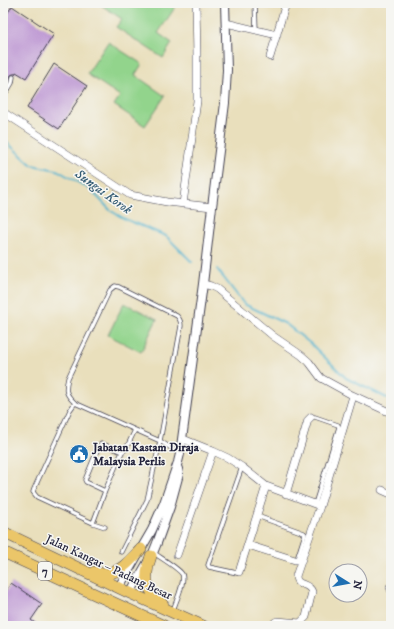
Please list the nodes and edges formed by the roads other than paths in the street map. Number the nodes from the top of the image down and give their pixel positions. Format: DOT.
graph roads {
  1 [pos="196,3"];
  2 [pos="225,3"];
  3 [pos="255,3"];
  4 [pos="286,3"];
  5 [pos="226,23"];
  6 [pos="256,30"];
  7 [pos="277,35"];
  8 [pos="270,57"];
  9 [pos="13,78"];
  10 [pos="3,98"];
  11 [pos="3,112"];
  12 [pos="183,204"];
  13 [pos="212,207"];
  14 [pos="203,284"];
  15 [pos="353,396"];
  16 [pos="75,403"];
  17 [pos="391,413"];
  18 [pos="311,417"];
  19 [pos="135,430"];
  20 [pos="183,439"];
  21 [pos="160,441"];
  22 [pos="213,450"];
  23 [pos="122,452"];
  24 [pos="179,458"];
  25 [pos="242,467"];
  26 [pos="266,486"];
  27 [pos="105,490"];
  28 [pos="382,490"];
  29 [pos="286,494"];
  30 [pos="391,494"];
  31 [pos="317,505"];
  32 [pos="257,516"];
  33 [pos="93,523"];
  34 [pos="104,527"];
  35 [pos="3,532"];
  36 [pos="18,538"];
  37 [pos="3,539"];
  38 [pos="248,545"];
  39 [pos="141,549"];
  40 [pos="121,552"];
  41 [pos="4,553"];
  42 [pos="152,554"];
  43 [pos="177,555"];
  44 [pos="296,560"];
  45 [pos="86,571"];
  46 [pos="239,572"];
  47 [pos="123,592"];
  48 [pos="99,597"];
  49 [pos="130,611"];
  50 [pos="170,611"];
  51 [pos="164,626"];
  52 [pos="203,626"];
  53 [pos="274,626"];
  1 -- 12 [label="street"];
  2 -- 5 [label="street"];
  3 -- 6 [label="lane"];
  4 -- 7 [label="street"];
  5 -- 6 [label="street"];
  5 -- 13 [label="street"];
  6 -- 7 [label="street"];
  7 -- 8 [label="street"];
  9 -- 10 [label="lane"];
  11 -- 12 [label="street"];
  12 -- 13 [label="street"];
  13 -- 14 [label="street"];
  14 -- 15 [label="street"];
  14 -- 20 [label="street"];
  15 -- 17 [label="street"];
  15 -- 31 [label="street"];
  16 -- 19 [label="lane"];
  16 -- 21 [label="lane"];
  16 -- 33 [label="lane"];
  18 -- 29 [label="street"];
  18 -- 31 [label="lane"];
  19 -- 21 [label="lane"];
  19 -- 23 [label="lane"];
  20 -- 22 [label="street"];
  20 -- 24 [label="street"];
  21 -- 24 [label="lane"];
  21 -- 40 [label="lane"];
  22 -- 25 [label="street"];
  22 -- 43 [label="street"];
  23 -- 27 [label="lane"];
  23 -- 27 [label="lane"];
  24 -- 39 [label="street"];
  24 -- 42 [label="street"];
  25 -- 26 [label="street"];
  25 -- 46 [label="lane"];
  26 -- 29 [label="street"];
  26 -- 32 [label="street"];
  27 -- 33 [label="lane"];
  28 -- 30 [label="street"];
  29 -- 31 [label="street"];
  31 -- 53 [label="street"];
  32 -- 38 [label="street"];
  32 -- 44 [label="lane"];
  33 -- 34 [label="lane"];
  35 -- 36 [label="highway, Jalan Kangar – Padang Besar / 7"];
  36 -- 37 [label="highway"];
  36 -- 45 [label="highway, Jalan Kangar – Padang Besar / 7"];
  38 -- 44 [label="street"];
  38 -- 46 [label="street"];
  39 -- 45 [label="highway"];
  39 -- 47 [label="street"];
  41 -- 48 [label="highway, 7"];
  42 -- 47 [label="street"];
  42 -- 50 [label="highway"];
  42 -- 50 [label="lane"];
  45 -- 47 [label="highway, Jalan Kangar – Padang Besar / 7"];
  47 -- 48 [label="highway"];
  47 -- 49 [label="highway"];
  47 -- 50 [label="highway, Jalan Kangar – Padang Besar / 7"];
  48 -- 49 [label="highway, 7"];
  49 -- 51 [label="highway, 7"];
  50 -- 52 [label="highway, Jalan Kangar – Padang Besar / 7"];
}
